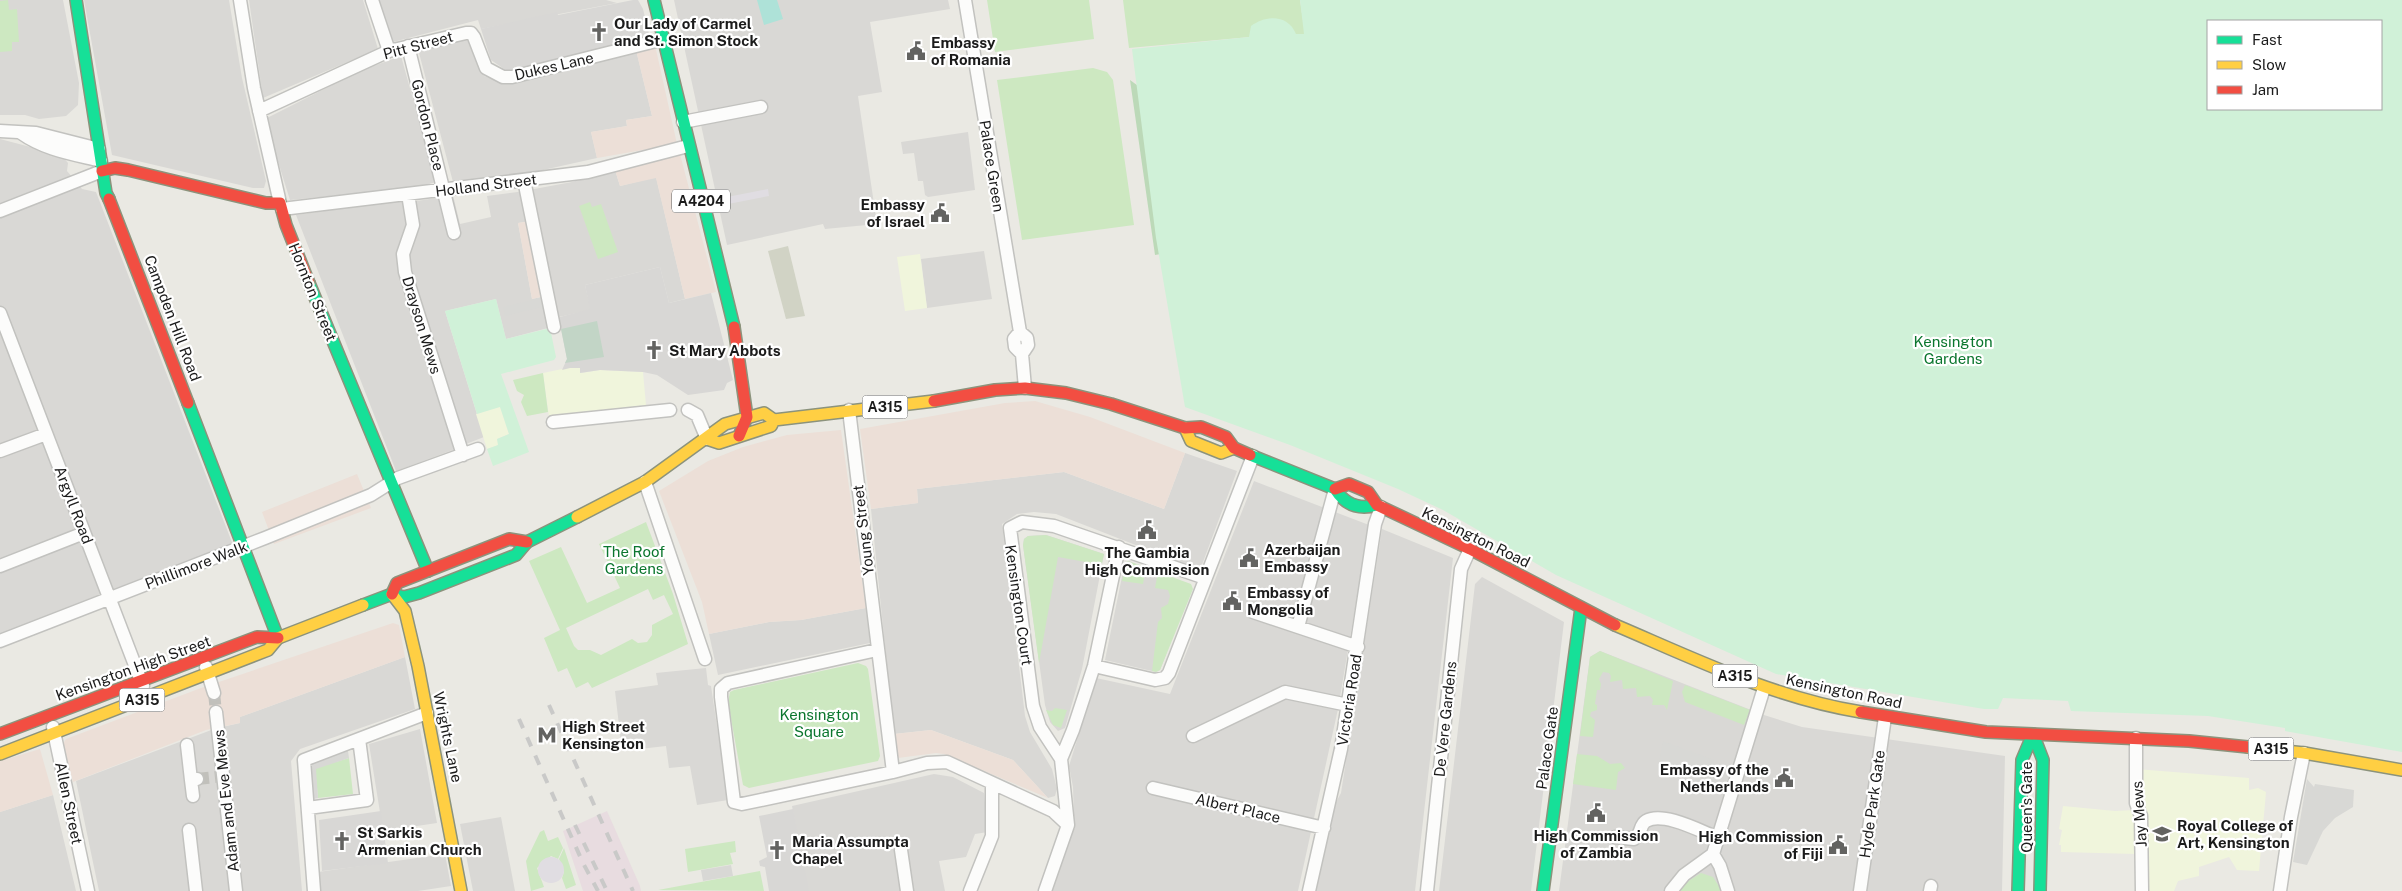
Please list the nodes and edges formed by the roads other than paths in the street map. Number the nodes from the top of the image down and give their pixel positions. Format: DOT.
graph roads {
  1 [pos="76,0"];
  2 [pos="240,0"];
  3 [pos="372,0"];
  4 [pos="654,0"];
  5 [pos="965,0"];
  6 [pos="664,39"];
  7 [pos="408,46"];
  8 [pos="389,51"];
  9 [pos="503,77"];
  10 [pos="760,107"];
  11 [pos="259,111"];
  12 [pos="683,122"];
  13 [pos="0,131"];
  14 [pos="688,146"];
  15 [pos="101,160"];
  16 [pos="524,180"];
  17 [pos="444,190"];
  18 [pos="408,194"];
  19 [pos="281,206"];
  20 [pos="0,211"];
  21 [pos="454,233"];
  22 [pos="0,312"];
  23 [pos="554,327"];
  24 [pos="3,332"];
  25 [pos="1025,388"];
  26 [pos="670,410"];
  27 [pos="688,410"];
  28 [pos="848,410"];
  29 [pos="747,417"];
  30 [pos="553,422"];
  31 [pos="770,423"];
  32 [pos="1180,425"];
  33 [pos="46,434"];
  34 [pos="739,436"];
  35 [pos="707,439"];
  36 [pos="1234,448"];
  37 [pos="478,449"];
  38 [pos="0,451"];
  39 [pos="463,455"];
  40 [pos="1253,456"];
  41 [pos="645,482"];
  42 [pos="390,484"];
  43 [pos="1335,489"];
  44 [pos="1379,506"];
  45 [pos="84,533"];
  46 [pos="527,542"];
  47 [pos="244,547"];
  48 [pos="1119,547"];
  49 [pos="1470,549"];
  50 [pos="0,566"];
  51 [pos="428,571"];
  52 [pos="1205,578"];
  53 [pos="392,594"];
  54 [pos="109,598"];
  55 [pos="1581,608"];
  56 [pos="1253,612"];
  57 [pos="1298,627"];
  58 [pos="278,638"];
  59 [pos="0,641"];
  60 [pos="1358,646"];
  61 [pos="877,650"];
  62 [pos="202,658"];
  63 [pos="705,659"];
  64 [pos="1094,666"];
  65 [pos="208,674"];
  66 [pos="141,681"];
  67 [pos="1764,688"];
  68 [pos="214,693"];
  69 [pos="147,698"];
  70 [pos="1348,704"];
  71 [pos="216,712"];
  72 [pos="427,713"];
  73 [pos="50,714"];
  74 [pos="1885,717"];
  75 [pos="54,733"];
  76 [pos="0,734"];
  77 [pos="2033,734"];
  78 [pos="1192,736"];
  79 [pos="2136,738"];
  80 [pos="359,739"];
  81 [pos="187,745"];
  82 [pos="2304,753"];
  83 [pos="0,754"];
  84 [pos="1061,759"];
  85 [pos="2402,770"];
  86 [pos="893,772"];
  87 [pos="992,784"];
  88 [pos="1153,788"];
  89 [pos="193,796"];
  90 [pos="308,808"];
  91 [pos="1068,825"];
  92 [pos="1324,828"];
  93 [pos="189,830"];
  94 [pos="1615,837"];
  95 [pos="1718,838"];
  96 [pos="901,850"];
  97 [pos="1713,854"];
  98 [pos="88,891"];
  99 [pos="196,891"];
  100 [pos="236,891"];
  101 [pos="314,891"];
  102 [pos="461,891"];
  103 [pos="908,891"];
  104 [pos="970,891"];
  105 [pos="1045,891"];
  106 [pos="1309,891"];
  107 [pos="1427,891"];
  108 [pos="1543,891"];
  109 [pos="1671,891"];
  110 [pos="1728,891"];
  111 [pos="1860,891"];
  112 [pos="2018,891"];
  113 [pos="2040,891"];
  114 [pos="2142,891"];
  115 [pos="2280,891"];
  1 -- 15 [label="main road, Campden Hill Road"];
  2 -- 11 [label="street, Hornton Street"];
  3 -- 8 [label="street"];
  4 -- 6 [label="main road, A4204"];
  5 -- 25 [label="street, Palace Green"];
  6 -- 9 [label="street, Dukes Lane"];
  6 -- 12 [label="main road, A4204"];
  7 -- 8 [label="street, Pitt Street"];
  7 -- 9 [label="street, Pitt Street"];
  7 -- 17 [label="street, Gordon Place"];
  8 -- 11 [label="street, Pitt Street"];
  10 -- 12 [label="street"];
  11 -- 19 [label="street, Hornton Street"];
  12 -- 14 [label="main road, A4204"];
  13 -- 15 [label="street"];
  14 -- 16 [label="street, Holland Street"];
  14 -- 29 [label="main road, A4204"];
  15 -- 19 [label="main road, Holland Street"];
  15 -- 20 [label="street"];
  15 -- 47 [label="main road, Campden Hill Road"];
  16 -- 17 [label="street, Holland Street"];
  16 -- 23 [label="street"];
  17 -- 18 [label="street, Holland Street"];
  17 -- 21 [label="street, Gordon Place"];
  18 -- 19 [label="street, Holland Street"];
  18 -- 39 [label="street, Drayson Mews"];
  19 -- 42 [label="main road, Hornton Street"];
  22 -- 24 [label="street, Argyll Road"];
  24 -- 33 [label="street, Argyll Road"];
  25 -- 28 [label="main road, A315"];
  25 -- 32 [label="main road, A315"];
  26 -- 30 [label="street"];
  27 -- 35 [label="street"];
  28 -- 31 [label="main road, A315"];
  28 -- 61 [label="street, Young Street"];
  29 -- 31 [label="main road"];
  29 -- 34 [label="main road, A4204"];
  29 -- 35 [label="main road, Kensington High Street / A315"];
  31 -- 34 [label="main road, A315"];
  32 -- 36 [label="main road, Kensington Road / A315"];
  32 -- 36 [label="main road, Kensington Road / A315"];
  33 -- 38 [label="street"];
  33 -- 45 [label="street, Argyll Road"];
  34 -- 35 [label="main road, A315"];
  35 -- 41 [label="main road, Kensington High Street / A315"];
  36 -- 40 [label="main road, Kensington Road / A315"];
  37 -- 39 [label="street, Phillimore Walk"];
  39 -- 42 [label="street, Phillimore Walk"];
  40 -- 43 [label="main road, Kensington Road / A315"];
  40 -- 52 [label="street"];
  41 -- 46 [label="main road, Kensington High Street / A315"];
  41 -- 63 [label="street"];
  42 -- 47 [label="street, Phillimore Walk"];
  42 -- 51 [label="main road, Hornton Street"];
  43 -- 44 [label="main road, Kensington Road / A315"];
  43 -- 44 [label="main road, Kensington Road / A315"];
  43 -- 57 [label="street"];
  44 -- 49 [label="main road, Kensington Road / A315"];
  44 -- 60 [label="street, Victoria Road"];
  45 -- 50 [label="street"];
  45 -- 54 [label="street, Argyll Road"];
  46 -- 51 [label="main road, Kensington High Street / A315"];
  46 -- 53 [label="main road, Kensington High Street / A315"];
  47 -- 54 [label="street, Phillimore Walk"];
  47 -- 58 [label="main road, Campden Hill Road"];
  48 -- 52 [label="street, Kensington Court"];
  48 -- 64 [label="street"];
  48 -- 84 [label="street, Kensington Court"];
  49 -- 55 [label="main road, Kensington Road / A315"];
  49 -- 107 [label="street, De Vere Gardens"];
  51 -- 53 [label="main road, Kensington High Street / A315"];
  52 -- 64 [label="street"];
  53 -- 58 [label="main road, Kensington High Street / A315"];
  53 -- 72 [label="main road, Wrights Lane"];
  54 -- 59 [label="street, Phillimore Walk"];
  54 -- 66 [label="street, Argyll Road"];
  55 -- 67 [label="main road, Kensington Road / A315"];
  55 -- 108 [label="main road, Palace Gate"];
  56 -- 57 [label="street"];
  57 -- 60 [label="street"];
  58 -- 62 [label="main road, Kensington High Street / A315"];
  58 -- 65 [label="main road, Kensington High Street / A315"];
  60 -- 70 [label="street, Victoria Road"];
  61 -- 86 [label="street"];
  61 -- 86 [label="street"];
  62 -- 65 [label="street"];
  62 -- 66 [label="main road, Kensington High Street / A315"];
  64 -- 84 [label="street"];
  65 -- 68 [label="street"];
  65 -- 69 [label="main road, Kensington High Street / A315"];
  66 -- 69 [label="street, Argyll Road"];
  66 -- 73 [label="main road, Kensington High Street / A315"];
  67 -- 74 [label="main road, Kensington Road / A315"];
  67 -- 95 [label="street"];
  69 -- 75 [label="main road, Kensington High Street / A315"];
  70 -- 78 [label="street"];
  70 -- 92 [label="street, Victoria Road"];
  71 -- 100 [label="street, Adam and Eve Mews"];
  72 -- 80 [label="street"];
  72 -- 102 [label="main road, Wrights Lane"];
  73 -- 75 [label="street, Allen Street"];
  73 -- 76 [label="main road, Kensington High Street / A315"];
  74 -- 77 [label="main road, Kensington Road / A315"];
  74 -- 111 [label="street, Hyde Park Gate"];
  75 -- 83 [label="main road, Kensington High Street / A315"];
  75 -- 98 [label="street, Allen Street"];
  77 -- 79 [label="main road, Kensington Road / A315"];
  77 -- 112 [label="main road, Queen's Gate"];
  77 -- 113 [label="main road, Queen's Gate"];
  79 -- 82 [label="main road, A315"];
  79 -- 114 [label="street, Jay Mews"];
  80 -- 90 [label="street"];
  80 -- 90 [label="street"];
  81 -- 89 [label="street"];
  82 -- 85 [label="main road, A315"];
  82 -- 115 [label="street"];
  84 -- 91 [label="street, Kensington Court"];
  86 -- 87 [label="street"];
  87 -- 91 [label="street"];
  87 -- 104 [label="street"];
  88 -- 92 [label="street, Albert Place"];
  90 -- 101 [label="street"];
  91 -- 105 [label="street"];
  92 -- 106 [label="street, Victoria Road"];
  93 -- 99 [label="street"];
  94 -- 95 [label="street"];
  95 -- 97 [label="street"];
  96 -- 103 [label="street"];
  97 -- 109 [label="street"];
  97 -- 110 [label="street"];
}
